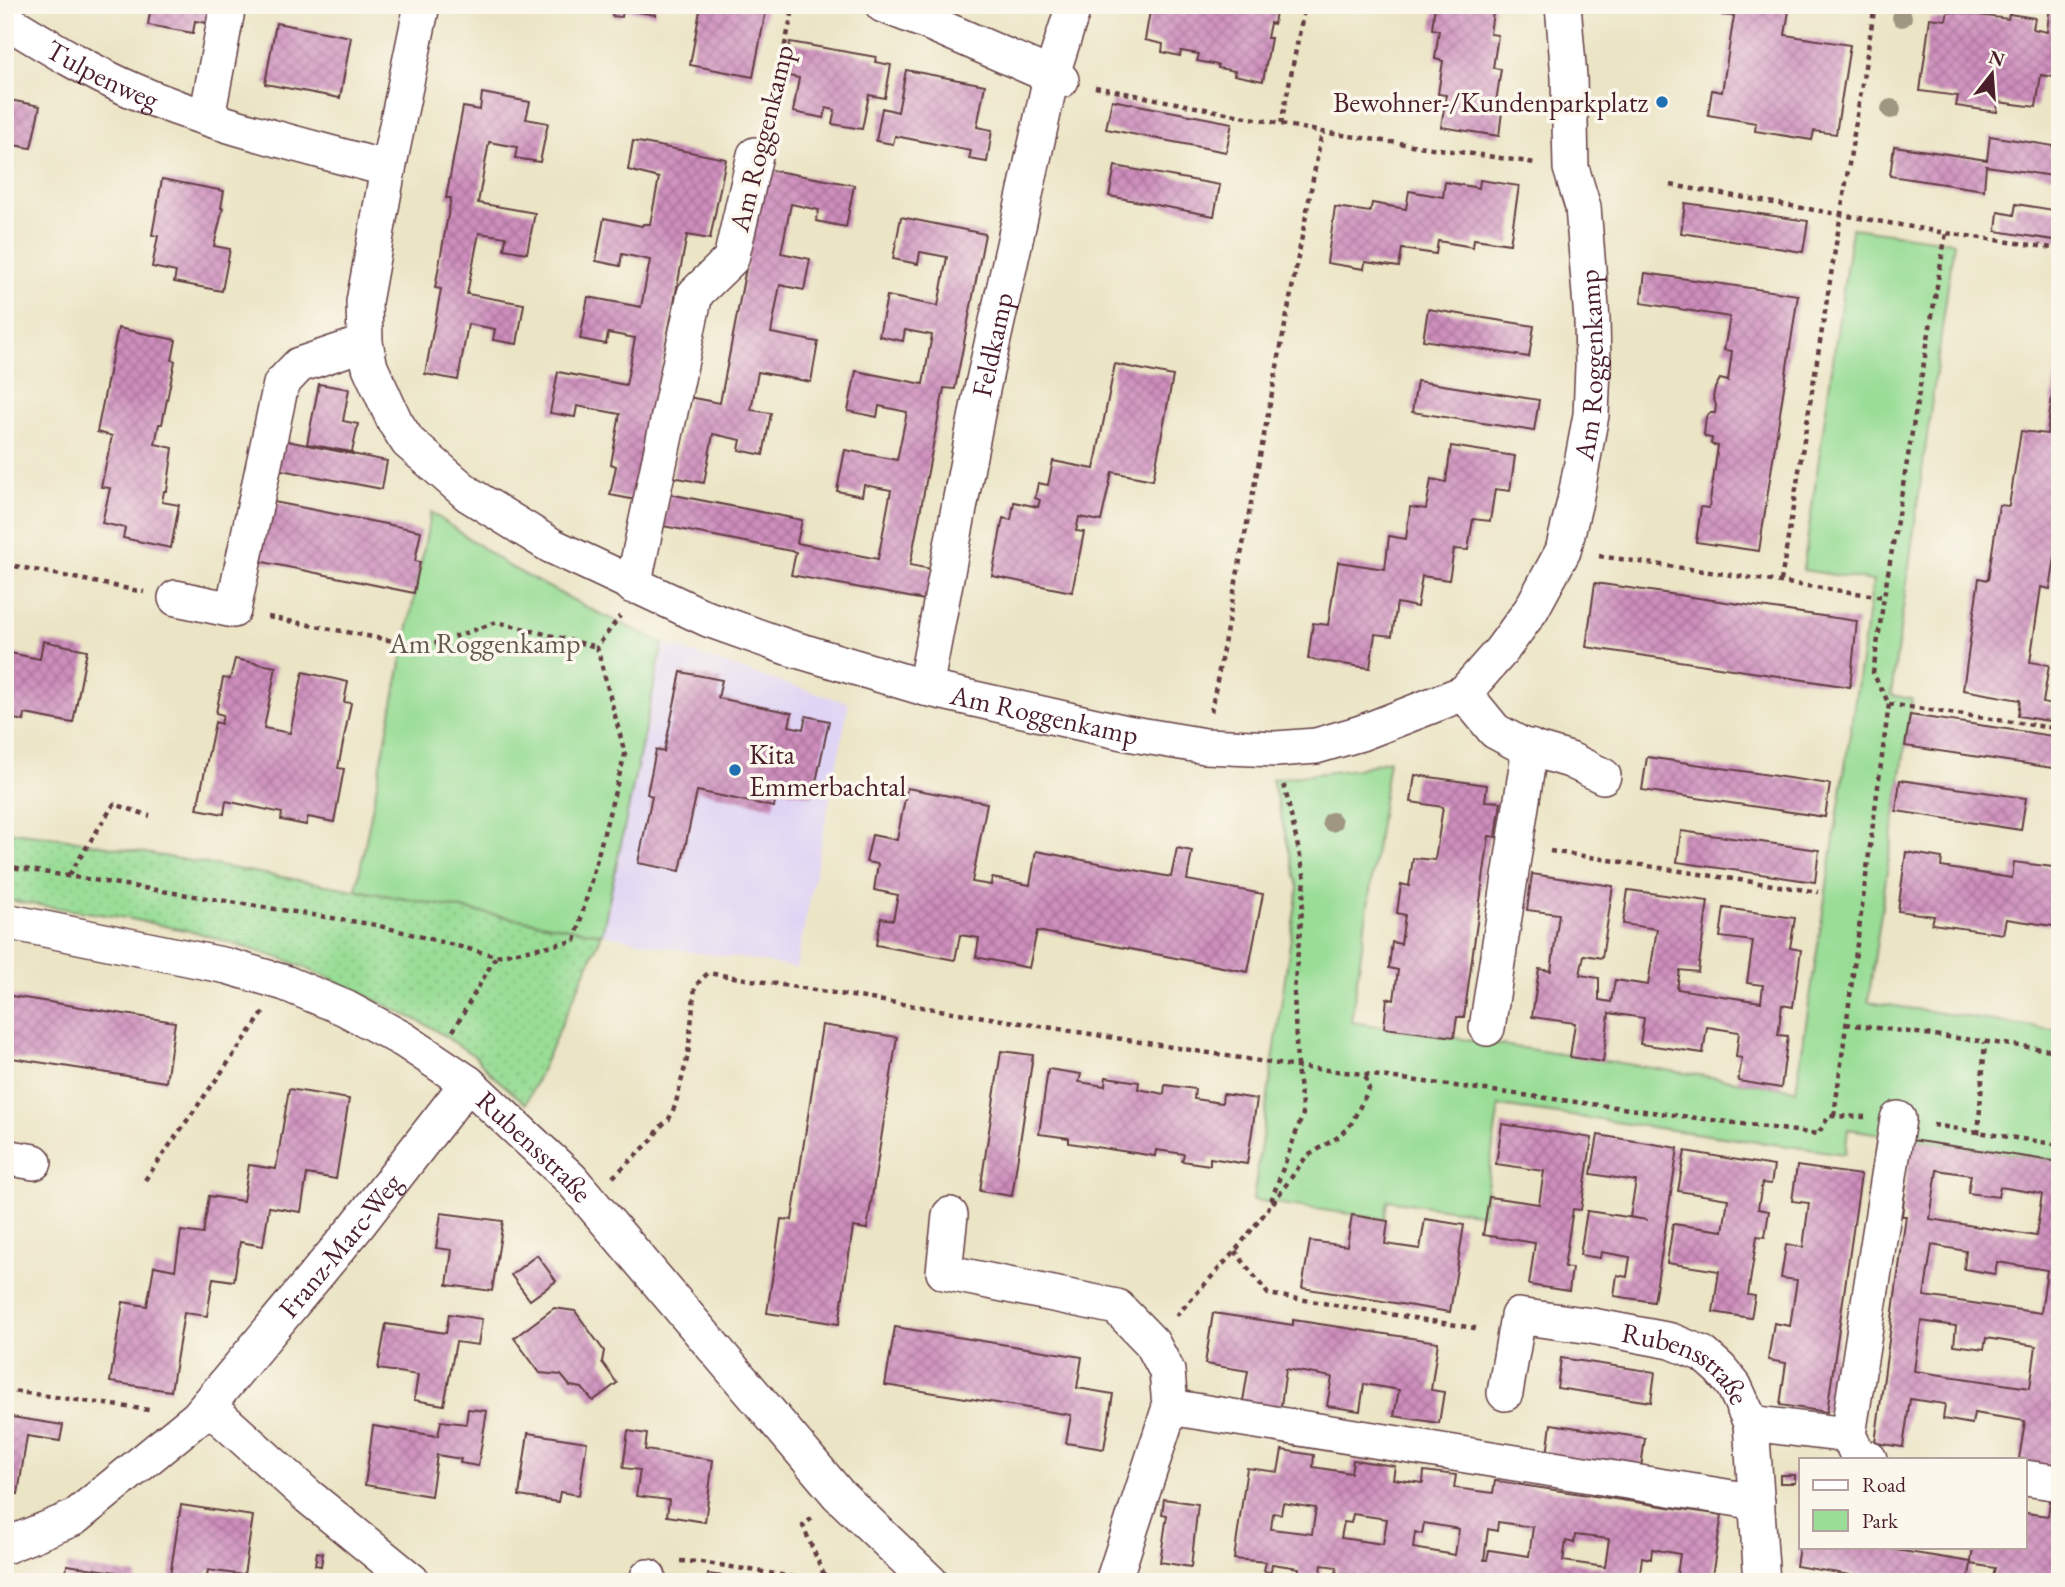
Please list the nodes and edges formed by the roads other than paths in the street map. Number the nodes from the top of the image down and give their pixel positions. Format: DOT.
graph roads {
  1 [pos="228,5"];
  2 [pos="422,5"];
  3 [pos="883,5"];
  4 [pos="1074,5"];
  5 [pos="1563,5"];
  6 [pos="5,20"];
  7 [pos="1056,79"];
  8 [pos="207,117"];
  9 [pos="755,155"];
  10 [pos="388,169"];
  11 [pos="365,343"];
  12 [pos="637,588"];
  13 [pos="176,598"];
  14 [pos="925,688"];
  15 [pos="1464,693"];
  16 [pos="1530,747"];
  17 [pos="1603,776"];
  18 [pos="5,921"];
  19 [pos="1487,1028"];
  20 [pos="455,1074"];
  21 [pos="1898,1119"];
  22 [pos="950,1216"];
  23 [pos="1505,1392"];
  24 [pos="1170,1407"];
  25 [pos="203,1412"];
  26 [pos="1751,1423"];
  27 [pos="1858,1447"];
  28 [pos="2026,1478"];
  29 [pos="2060,1483"];
  30 [pos="1758,1502"];
  31 [pos="5,1546"];
  32 [pos="413,1582"];
  33 [pos="930,1582"];
  34 [pos="1113,1582"];
  35 [pos="1762,1582"];
  1 -- 8 [label="street"];
  2 -- 10 [label="street, Am Roggenkamp"];
  3 -- 7 [label="street"];
  4 -- 7 [label="street, Feldkamp"];
  5 -- 15 [label="street, Am Roggenkamp"];
  6 -- 8 [label="street, Tulpenweg"];
  7 -- 14 [label="street, Feldkamp"];
  8 -- 10 [label="street, Tulpenweg"];
  9 -- 12 [label="street, Am Roggenkamp"];
  10 -- 11 [label="street, Am Roggenkamp"];
  11 -- 12 [label="street, Am Roggenkamp"];
  11 -- 13 [label="street"];
  12 -- 14 [label="street, Am Roggenkamp"];
  14 -- 15 [label="street, Am Roggenkamp"];
  15 -- 16 [label="street"];
  16 -- 17 [label="street"];
  16 -- 19 [label="street"];
  18 -- 20 [label="street, Rubensstraße"];
  20 -- 25 [label="street, Franz-Marc-Weg"];
  20 -- 33 [label="street, Rubensstraße"];
  21 -- 27 [label="street"];
  22 -- 24 [label="street"];
  23 -- 26 [label="street, Rubensstraße"];
  24 -- 30 [label="street"];
  24 -- 34 [label="street"];
  25 -- 31 [label="street, Franz-Marc-Weg"];
  25 -- 32 [label="street"];
  26 -- 27 [label="street"];
  26 -- 30 [label="street, Rubensstraße"];
  28 -- 29 [label="street"];
  30 -- 35 [label="street, Rubensstraße"];
}
